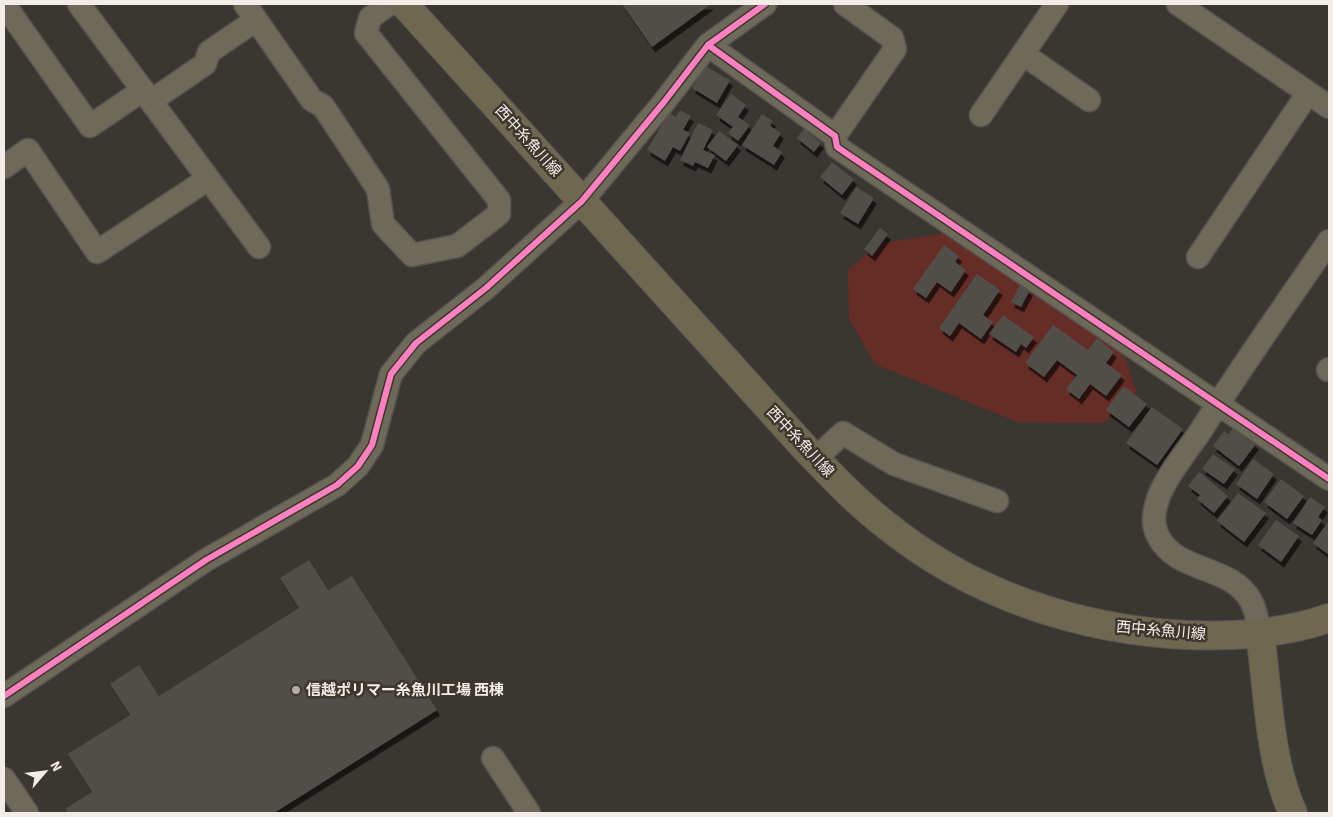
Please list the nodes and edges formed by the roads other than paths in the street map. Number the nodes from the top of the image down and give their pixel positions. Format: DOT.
graph roads {
  1 [pos="4,4"];
  2 [pos="79,4"];
  3 [pos="390,4"];
  4 [pos="404,4"];
  5 [pos="765,4"];
  6 [pos="845,4"];
  7 [pos="1057,4"];
  8 [pos="1178,4"];
  9 [pos="250,12"];
  10 [pos="708,45"];
  11 [pos="1023,54"];
  12 [pos="1308,92"];
  13 [pos="147,96"];
  14 [pos="1089,100"];
  15 [pos="1329,107"];
  16 [pos="981,115"];
  17 [pos="835,136"];
  18 [pos="4,167"];
  19 [pos="208,179"];
  20 [pos="582,201"];
  21 [pos="259,247"];
  22 [pos="1326,254"];
  23 [pos="1198,257"];
  24 [pos="1218,403"];
  25 [pos="815,459"];
  26 [pos="1329,479"];
  27 [pos="997,501"];
  28 [pos="1329,618"];
  29 [pos="1260,633"];
  30 [pos="4,696"];
  31 [pos="493,758"];
  32 [pos="4,779"];
  33 [pos="26,813"];
  34 [pos="528,813"];
  35 [pos="1293,813"];
  1 -- 13 [label="street"];
  2 -- 13 [label="street"];
  3 -- 9 [label="street"];
  4 -- 20 [label="main road, 西中糸魚川線"];
  5 -- 10 [label="street"];
  6 -- 17 [label="street"];
  7 -- 11 [label="street"];
  8 -- 12 [label="street"];
  9 -- 13 [label="street"];
  10 -- 17 [label="street"];
  10 -- 20 [label="street"];
  11 -- 14 [label="street"];
  11 -- 16 [label="street"];
  12 -- 15 [label="street"];
  12 -- 23 [label="street"];
  13 -- 19 [label="street"];
  17 -- 24 [label="street"];
  18 -- 19 [label="street"];
  19 -- 21 [label="street"];
  20 -- 25 [label="main road, 西中糸魚川線"];
  20 -- 30 [label="street"];
  22 -- 24 [label="street"];
  24 -- 26 [label="street"];
  24 -- 29 [label="street"];
  25 -- 27 [label="street"];
  25 -- 29 [label="main road, 西中糸魚川線"];
  28 -- 29 [label="main road, 西中糸魚川線"];
  29 -- 35 [label="main road"];
  31 -- 34 [label="street"];
  32 -- 33 [label="street"];
}
